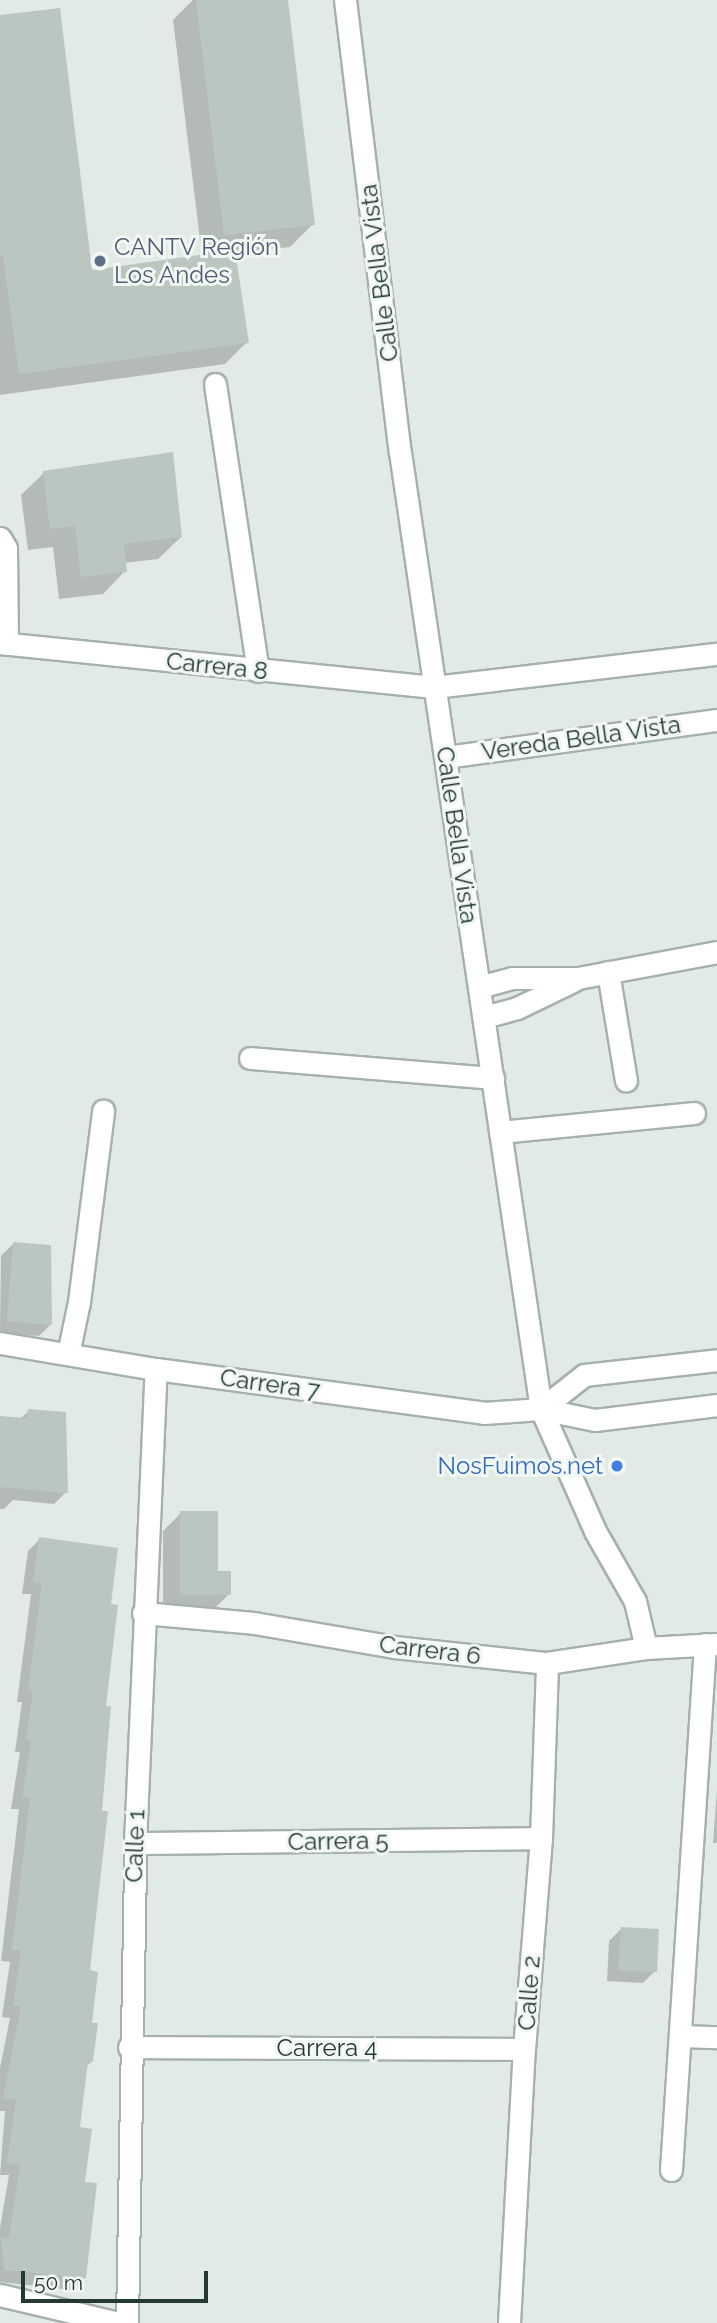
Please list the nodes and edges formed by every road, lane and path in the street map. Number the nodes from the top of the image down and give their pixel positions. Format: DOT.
graph roads {
  1 [pos="345,0"];
  2 [pos="215,384"];
  3 [pos="0,538"];
  4 [pos="4,643"];
  5 [pos="717,654"];
  6 [pos="258,671"];
  7 [pos="434,687"];
  8 [pos="717,720"];
  9 [pos="446,757"];
  10 [pos="717,952"];
  11 [pos="608,972"];
  12 [pos="578,978"];
  13 [pos="479,986"];
  14 [pos="484,1017"];
  15 [pos="250,1058"];
  16 [pos="493,1077"];
  17 [pos="626,1081"];
  18 [pos="103,1111"];
  19 [pos="694,1113"];
  20 [pos="500,1132"];
  21 [pos="0,1343"];
  22 [pos="68,1354"];
  23 [pos="717,1360"];
  24 [pos="156,1369"];
  25 [pos="717,1405"];
  26 [pos="541,1409"];
  27 [pos="143,1613"];
  28 [pos="711,1644"];
  29 [pos="646,1648"];
  30 [pos="547,1663"];
  31 [pos="541,1838"];
  32 [pos="135,1843"];
  33 [pos="681,2036"];
  34 [pos="717,2037"];
  35 [pos="130,2047"];
  36 [pos="524,2049"];
  37 [pos="671,2170"];
  38 [pos="0,2295"];
  39 [pos="118,2323"];
  40 [pos="127,2323"];
  41 [pos="509,2323"];
  1 -- 7 [label="street, Calle Bella Vista"];
  2 -- 6 [label="street"];
  3 -- 4 [label="street"];
  4 -- 6 [label="street, Carrera 8"];
  5 -- 7 [label="street, Carrera 8"];
  6 -- 7 [label="street, Carrera 8"];
  7 -- 9 [label="street, Calle Bella Vista"];
  8 -- 9 [label="street, Vereda Bella Vista"];
  9 -- 13 [label="street, Calle Bella Vista"];
  10 -- 11 [label="street"];
  11 -- 12 [label="street"];
  11 -- 17 [label="street"];
  12 -- 13 [label="street"];
  12 -- 14 [label="street"];
  13 -- 14 [label="street, Calle Bella Vista"];
  14 -- 16 [label="street, Calle Bella Vista"];
  15 -- 16 [label="street"];
  16 -- 20 [label="street, Calle Bella Vista"];
  18 -- 22 [label="street"];
  19 -- 20 [label="street"];
  20 -- 26 [label="street, Calle Bella Vista"];
  21 -- 22 [label="street, Carrera 7"];
  22 -- 24 [label="street, Carrera 7"];
  23 -- 26 [label="street"];
  24 -- 26 [label="street, Carrera 7"];
  24 -- 27 [label="street, Calle 1"];
  25 -- 26 [label="street, Carrera 7"];
  26 -- 29 [label="street, Calle Bella Vista"];
  27 -- 30 [label="street, Carrera 6"];
  27 -- 32 [label="street, Calle 1"];
  28 -- 29 [label="street, Carrera 6"];
  28 -- 33 [label="street"];
  29 -- 30 [label="street, Carrera 6"];
  30 -- 31 [label="street, Calle 2"];
  31 -- 32 [label="street, Carrera 5"];
  31 -- 36 [label="street, Calle 2"];
  32 -- 35 [label="street, Calle 1"];
  33 -- 34 [label="street"];
  33 -- 37 [label="street"];
  35 -- 36 [label="street, Carrera 4"];
  35 -- 40 [label="street, Calle 1"];
  36 -- 41 [label="street, Calle 2"];
  38 -- 39 [label="street"];
}
